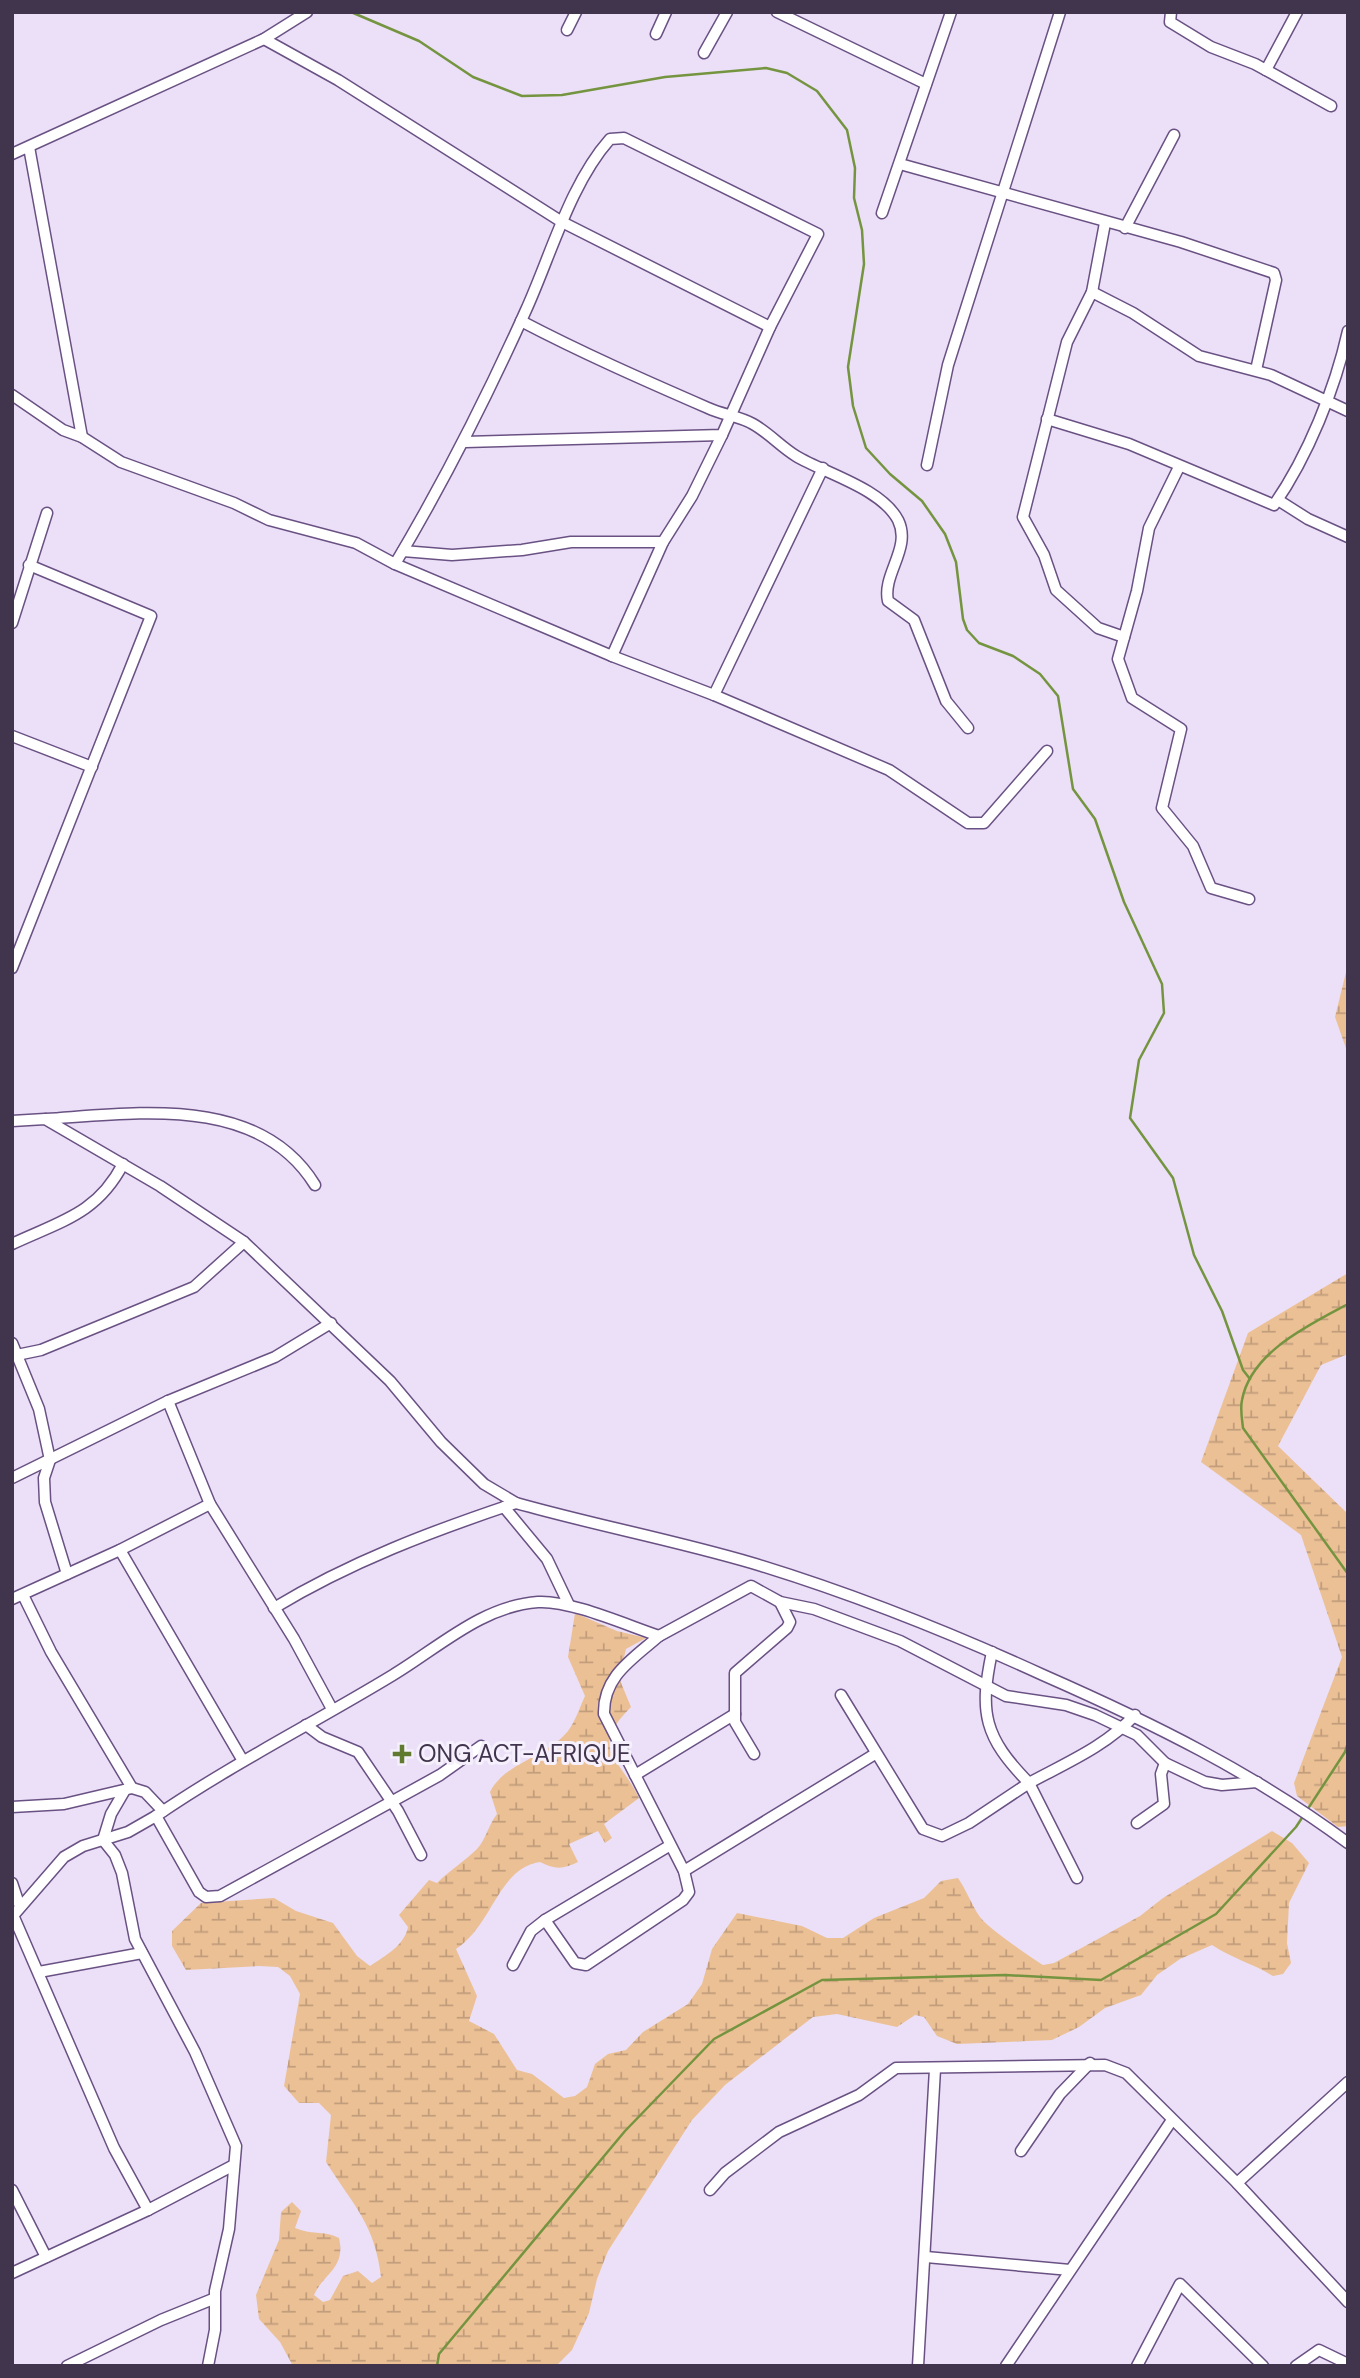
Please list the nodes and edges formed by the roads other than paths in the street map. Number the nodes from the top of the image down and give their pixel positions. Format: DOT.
graph roads {
  1 [pos="307,12"];
  2 [pos="576,12"];
  3 [pos="666,12"];
  4 [pos="727,12"];
  5 [pos="778,12"];
  6 [pos="951,12"];
  7 [pos="1060,12"];
  8 [pos="1171,12"];
  9 [pos="1297,12"];
  10 [pos="567,30"];
  11 [pos="656,34"];
  12 [pos="264,38"];
  13 [pos="704,53"];
  14 [pos="1266,70"];
  15 [pos="926,84"];
  16 [pos="1331,106"];
  17 [pos="1174,135"];
  18 [pos="29,146"];
  19 [pos="12,154"];
  20 [pos="900,164"];
  21 [pos="1004,195"];
  22 [pos="882,213"];
  23 [pos="562,222"];
  24 [pos="1105,223"];
  25 [pos="1125,228"];
  26 [pos="1092,292"];
  27 [pos="521,321"];
  28 [pos="770,327"];
  29 [pos="1348,331"];
  30 [pos="1256,370"];
  31 [pos="12,395"];
  32 [pos="1325,401"];
  33 [pos="1348,411"];
  34 [pos="729,415"];
  35 [pos="1047,419"];
  36 [pos="722,435"];
  37 [pos="82,437"];
  38 [pos="466,442"];
  39 [pos="927,465"];
  40 [pos="1179,467"];
  41 [pos="823,468"];
  42 [pos="1278,499"];
  43 [pos="47,513"];
  44 [pos="1348,537"];
  45 [pos="663,542"];
  46 [pos="403,551"];
  47 [pos="395,564"];
  48 [pos="29,565"];
  49 [pos="12,623"];
  50 [pos="1124,638"];
  51 [pos="612,656"];
  52 [pos="714,695"];
  53 [pos="968,729"];
  54 [pos="12,736"];
  55 [pos="1047,751"];
  56 [pos="92,766"];
  57 [pos="1249,899"];
  58 [pos="12,968"];
  59 [pos="45,1119"];
  60 [pos="12,1121"];
  61 [pos="123,1164"];
  62 [pos="315,1185"];
  63 [pos="244,1242"];
  64 [pos="12,1244"];
  65 [pos="331,1323"];
  66 [pos="12,1343"];
  67 [pos="15,1356"];
  68 [pos="168,1401"];
  69 [pos="50,1460"];
  70 [pos="12,1478"];
  71 [pos="516,1503"];
  72 [pos="210,1504"];
  73 [pos="504,1507"];
  74 [pos="120,1550"];
  75 [pos="751,1563"];
  76 [pos="67,1573"];
  77 [pos="751,1586"];
  78 [pos="23,1595"];
  79 [pos="12,1599"];
  80 [pos="780,1602"];
  81 [pos="568,1603"];
  82 [pos="274,1608"];
  83 [pos="659,1636"];
  84 [pos="992,1652"];
  85 [pos="985,1686"];
  86 [pos="841,1695"];
  87 [pos="332,1709"];
  88 [pos="734,1714"];
  89 [pos="1135,1715"];
  90 [pos="306,1725"];
  91 [pos="1123,1728"];
  92 [pos="481,1746"];
  93 [pos="754,1754"];
  94 [pos="875,1754"];
  95 [pos="243,1761"];
  96 [pos="1165,1763"];
  97 [pos="635,1775"];
  98 [pos="1257,1782"];
  99 [pos="1029,1783"];
  100 [pos="129,1789"];
  101 [pos="391,1799"];
  102 [pos="12,1807"];
  103 [pos="159,1814"];
  104 [pos="1137,1823"];
  105 [pos="103,1840"];
  106 [pos="1348,1843"];
  107 [pos="669,1846"];
  108 [pos="421,1854"];
  109 [pos="684,1871"];
  110 [pos="1077,1878"];
  111 [pos="12,1883"];
  112 [pos="15,1913"];
  113 [pos="545,1920"];
  114 [pos="142,1953"];
  115 [pos="513,1965"];
  116 [pos="39,1972"];
  117 [pos="1090,2063"];
  118 [pos="935,2069"];
  119 [pos="1348,2082"];
  120 [pos="1172,2120"];
  121 [pos="1021,2151"];
  122 [pos="234,2165"];
  123 [pos="1237,2183"];
  124 [pos="12,2190"];
  125 [pos="710,2190"];
  126 [pos="148,2210"];
  127 [pos="46,2257"];
  128 [pos="926,2257"];
  129 [pos="1070,2270"];
  130 [pos="12,2273"];
  131 [pos="214,2299"];
  132 [pos="1348,2302"];
  133 [pos="1348,2364"];
  134 [pos="67,2366"];
  135 [pos="208,2366"];
  136 [pos="918,2366"];
  137 [pos="1006,2366"];
  138 [pos="1138,2366"];
  139 [pos="1263,2366"];
  140 [pos="1296,2366"];
  1 -- 12 [label="street"];
  2 -- 10 [label="street"];
  3 -- 11 [label="street"];
  4 -- 13 [label="street"];
  5 -- 15 [label="street"];
  6 -- 15 [label="street"];
  7 -- 21 [label="street"];
  8 -- 14 [label="street"];
  9 -- 14 [label="street"];
  12 -- 18 [label="street"];
  12 -- 23 [label="street"];
  14 -- 16 [label="street"];
  15 -- 20 [label="street"];
  17 -- 25 [label="street"];
  18 -- 19 [label="street"];
  18 -- 37 [label="street"];
  20 -- 21 [label="street"];
  20 -- 22 [label="street"];
  21 -- 24 [label="street"];
  21 -- 39 [label="street"];
  23 -- 27 [label="street"];
  23 -- 28 [label="street"];
  23 -- 28 [label="street"];
  24 -- 25 [label="street"];
  24 -- 26 [label="street"];
  25 -- 30 [label="street"];
  26 -- 30 [label="street"];
  26 -- 35 [label="street"];
  27 -- 34 [label="street"];
  27 -- 38 [label="street"];
  28 -- 34 [label="street"];
  29 -- 32 [label="street"];
  30 -- 32 [label="street"];
  31 -- 37 [label="street"];
  32 -- 33 [label="street"];
  32 -- 42 [label="street"];
  34 -- 36 [label="street"];
  34 -- 41 [label="street"];
  35 -- 40 [label="street"];
  35 -- 50 [label="street"];
  36 -- 38 [label="street"];
  36 -- 45 [label="street"];
  37 -- 47 [label="street"];
  38 -- 46 [label="street"];
  40 -- 42 [label="street"];
  40 -- 50 [label="street"];
  41 -- 52 [label="street"];
  41 -- 53 [label="street"];
  42 -- 44 [label="street"];
  43 -- 48 [label="street"];
  45 -- 46 [label="street"];
  45 -- 51 [label="street"];
  46 -- 47 [label="street"];
  47 -- 51 [label="street"];
  48 -- 49 [label="street"];
  48 -- 56 [label="street"];
  50 -- 57 [label="street"];
  51 -- 52 [label="street"];
  52 -- 55 [label="street"];
  54 -- 56 [label="street"];
  56 -- 58 [label="street"];
  59 -- 60 [label="street"];
  59 -- 61 [label="street"];
  59 -- 62 [label="street"];
  61 -- 63 [label="street"];
  61 -- 64 [label="street"];
  63 -- 65 [label="street"];
  63 -- 67 [label="street"];
  65 -- 68 [label="street"];
  65 -- 71 [label="street"];
  66 -- 67 [label="street"];
  67 -- 69 [label="street"];
  68 -- 69 [label="street"];
  68 -- 72 [label="street"];
  69 -- 70 [label="street"];
  69 -- 76 [label="street"];
  71 -- 73 [label="street"];
  71 -- 75 [label="street"];
  72 -- 74 [label="street"];
  72 -- 82 [label="street"];
  73 -- 81 [label="street"];
  73 -- 82 [label="street"];
  74 -- 76 [label="street"];
  74 -- 95 [label="street"];
  75 -- 77 [label="street"];
  75 -- 84 [label="street"];
  76 -- 78 [label="street"];
  77 -- 80 [label="street"];
  77 -- 83 [label="street"];
  78 -- 79 [label="street"];
  78 -- 100 [label="street"];
  80 -- 85 [label="street"];
  80 -- 88 [label="street"];
  81 -- 83 [label="street"];
  81 -- 87 [label="street"];
  82 -- 87 [label="street"];
  83 -- 97 [label="street"];
  84 -- 85 [label="street"];
  84 -- 89 [label="street"];
  85 -- 91 [label="street"];
  85 -- 99 [label="street"];
  86 -- 94 [label="street"];
  87 -- 90 [label="street"];
  88 -- 93 [label="street"];
  88 -- 97 [label="street"];
  89 -- 91 [label="street"];
  89 -- 98 [label="street"];
  90 -- 95 [label="street"];
  90 -- 101 [label="street"];
  91 -- 96 [label="street"];
  91 -- 99 [label="street"];
  92 -- 101 [label="street"];
  94 -- 99 [label="street"];
  94 -- 109 [label="street"];
  95 -- 103 [label="street"];
  96 -- 98 [label="street"];
  96 -- 104 [label="street"];
  97 -- 107 [label="street"];
  98 -- 106 [label="street"];
  99 -- 110 [label="street"];
  100 -- 102 [label="street"];
  100 -- 103 [label="street"];
  100 -- 105 [label="street"];
  101 -- 103 [label="street"];
  101 -- 108 [label="street"];
  103 -- 105 [label="street"];
  105 -- 112 [label="street"];
  105 -- 114 [label="street"];
  107 -- 109 [label="street"];
  107 -- 113 [label="street"];
  109 -- 113 [label="street"];
  111 -- 112 [label="street"];
  112 -- 116 [label="street"];
  113 -- 115 [label="street"];
  114 -- 116 [label="street"];
  114 -- 122 [label="street"];
  116 -- 126 [label="street"];
  117 -- 118 [label="street"];
  117 -- 120 [label="street"];
  117 -- 121 [label="street"];
  118 -- 125 [label="street"];
  118 -- 128 [label="street"];
  119 -- 123 [label="street"];
  120 -- 123 [label="street"];
  120 -- 129 [label="street"];
  122 -- 126 [label="street"];
  122 -- 131 [label="street"];
  123 -- 132 [label="street"];
  124 -- 127 [label="street"];
  126 -- 127 [label="street"];
  127 -- 130 [label="street"];
  128 -- 129 [label="street"];
  128 -- 136 [label="street"];
  129 -- 137 [label="street"];
  131 -- 134 [label="street"];
  131 -- 135 [label="street"];
  133 -- 140 [label="street"];
  138 -- 139 [label="street"];
}
